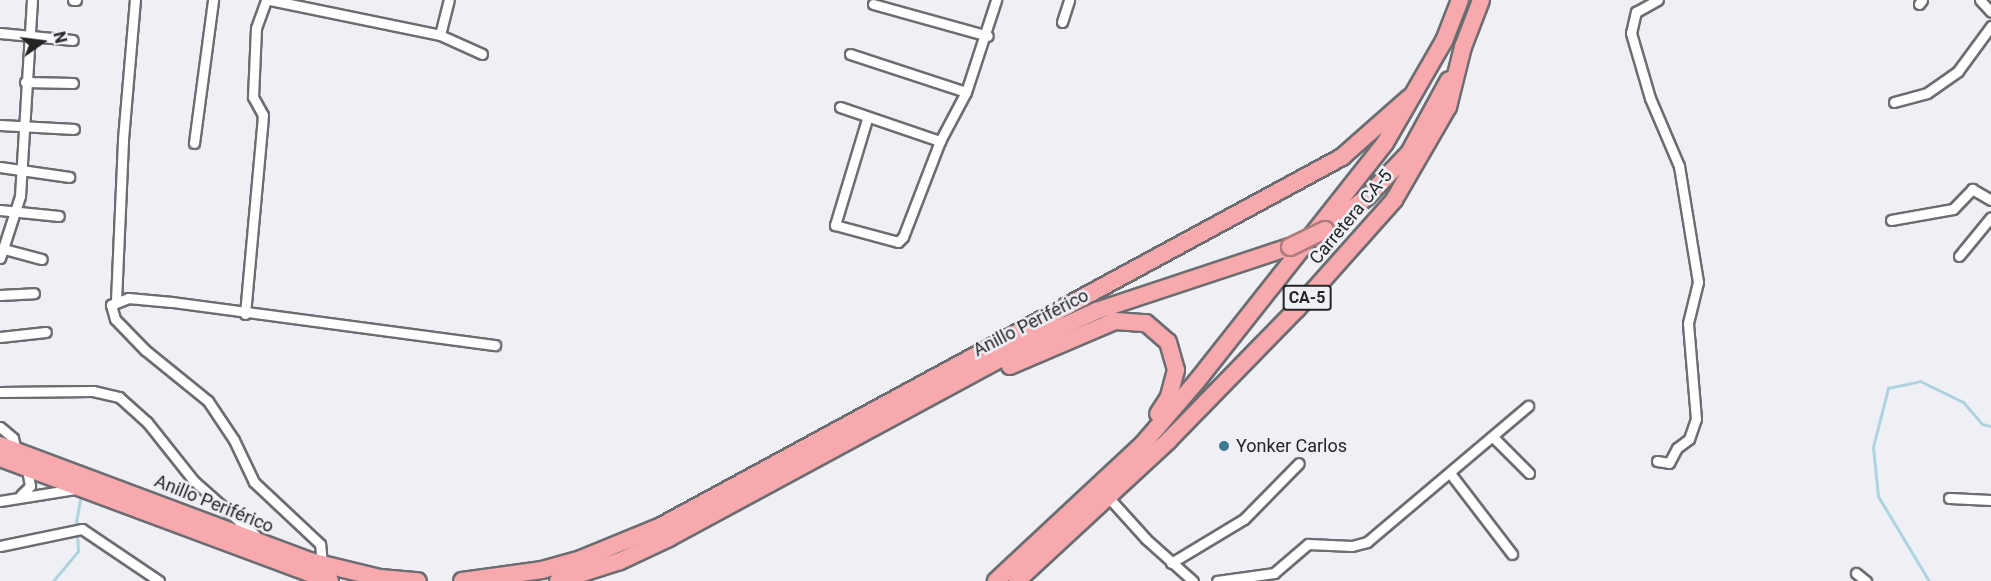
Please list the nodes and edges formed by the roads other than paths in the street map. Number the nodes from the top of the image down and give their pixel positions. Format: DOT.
graph roads {
  1 [pos="32,0"];
  2 [pos="135,0"];
  3 [pos="213,0"];
  4 [pos="268,0"];
  5 [pos="449,0"];
  6 [pos="996,0"];
  7 [pos="1069,0"];
  8 [pos="1460,0"];
  9 [pos="1481,0"];
  10 [pos="1658,0"];
  11 [pos="1980,0"];
  12 [pos="873,4"];
  13 [pos="1991,12"];
  14 [pos="1062,22"];
  15 [pos="1991,26"];
  16 [pos="0,33"];
  17 [pos="440,35"];
  18 [pos="988,36"];
  19 [pos="29,37"];
  20 [pos="73,40"];
  21 [pos="1463,47"];
  22 [pos="482,54"];
  23 [pos="850,54"];
  24 [pos="25,82"];
  25 [pos="74,83"];
  26 [pos="966,92"];
  27 [pos="1409,98"];
  28 [pos="1894,102"];
  29 [pos="840,107"];
  30 [pos="867,119"];
  31 [pos="0,125"];
  32 [pos="24,126"];
  33 [pos="74,129"];
  34 [pos="940,141"];
  35 [pos="194,143"];
  36 [pos="0,167"];
  37 [pos="21,167"];
  38 [pos="69,177"];
  39 [pos="1991,200"];
  40 [pos="0,210"];
  41 [pos="18,211"];
  42 [pos="59,216"];
  43 [pos="1991,217"];
  44 [pos="1891,220"];
  45 [pos="1,255"];
  46 [pos="1959,256"];
  47 [pos="42,259"];
  48 [pos="34,293"];
  49 [pos="0,295"];
  50 [pos="116,301"];
  51 [pos="244,314"];
  52 [pos="46,332"];
  53 [pos="0,337"];
  54 [pos="495,345"];
  55 [pos="0,392"];
  56 [pos="1528,406"];
  57 [pos="0,427"];
  58 [pos="1493,437"];
  59 [pos="8,447"];
  60 [pos="0,458"];
  61 [pos="1657,461"];
  62 [pos="1299,463"];
  63 [pos="805,464"];
  64 [pos="27,467"];
  65 [pos="1450,473"];
  66 [pos="1529,473"];
  67 [pos="82,487"];
  68 [pos="19,497"];
  69 [pos="1109,498"];
  70 [pos="1950,498"];
  71 [pos="1991,500"];
  72 [pos="0,501"];
  73 [pos="1041,540"];
  74 [pos="0,546"];
  75 [pos="267,546"];
  76 [pos="1512,554"];
  77 [pos="1171,563"];
  78 [pos="322,565"];
  79 [pos="1856,573"];
  80 [pos="1276,577"];
  81 [pos="159,581"];
  82 [pos="330,581"];
  83 [pos="418,581"];
  84 [pos="462,581"];
  85 [pos="558,581"];
  86 [pos="996,581"];
  87 [pos="1017,581"];
  88 [pos="1193,581"];
  89 [pos="1217,581"];
  90 [pos="1866,581"];
  1 -- 19 [label="street"];
  2 -- 50 [label="street"];
  3 -- 35 [label="street"];
  4 -- 17 [label="street"];
  4 -- 51 [label="street"];
  5 -- 17 [label="street"];
  6 -- 18 [label="street"];
  7 -- 14 [label="street"];
  8 -- 27 [label="highway, Carretera CA-5 / CA-5"];
  9 -- 21 [label="highway, Carretera CA-5 / CA-5"];
  10 -- 61 [label="street"];
  11 -- 13 [label="street"];
  12 -- 18 [label="street"];
  15 -- 28 [label="street"];
  16 -- 19 [label="street"];
  17 -- 22 [label="street"];
  18 -- 26 [label="street"];
  19 -- 20 [label="street"];
  19 -- 24 [label="street"];
  21 -- 63 [label="highway, Anillo Periférico, bridge"];
  21 -- 69 [label="highway, Carretera CA-5 / CA-5"];
  23 -- 26 [label="street"];
  24 -- 25 [label="street"];
  24 -- 32 [label="street"];
  26 -- 34 [label="street"];
  27 -- 73 [label="highway, Carretera CA-5 / CA-5"];
  27 -- 84 [label="highway, Anillo Periférico"];
  29 -- 30 [label="street"];
  30 -- 34 [label="street"];
  30 -- 34 [label="street"];
  31 -- 32 [label="street"];
  32 -- 33 [label="street"];
  32 -- 37 [label="street"];
  36 -- 37 [label="street"];
  37 -- 38 [label="street"];
  37 -- 41 [label="street"];
  39 -- 44 [label="street"];
  40 -- 41 [label="street"];
  41 -- 42 [label="street"];
  41 -- 45 [label="street"];
  43 -- 46 [label="street"];
  45 -- 47 [label="street"];
  48 -- 49 [label="street"];
  50 -- 51 [label="street"];
  50 -- 78 [label="street"];
  51 -- 54 [label="street"];
  52 -- 53 [label="street"];
  55 -- 75 [label="street"];
  56 -- 58 [label="street"];
  57 -- 59 [label="street"];
  58 -- 65 [label="street"];
  58 -- 66 [label="street"];
  59 -- 75 [label="highway, Anillo Periférico"];
  60 -- 64 [label="highway, Anillo Periférico"];
  62 -- 77 [label="street"];
  63 -- 73 [label="highway"];
  63 -- 85 [label="highway, Anillo Periférico"];
  64 -- 67 [label="highway, Anillo Periférico"];
  64 -- 68 [label="street"];
  65 -- 76 [label="street"];
  65 -- 80 [label="street"];
  67 -- 68 [label="street"];
  67 -- 82 [label="highway, Anillo Periférico"];
  68 -- 72 [label="street"];
  69 -- 77 [label="street"];
  69 -- 87 [label="highway, Carretera CA-5 / CA-5"];
  70 -- 71 [label="street"];
  73 -- 86 [label="highway, CA-5"];
  74 -- 81 [label="street"];
  75 -- 78 [label="highway, Anillo Periférico"];
  77 -- 88 [label="street"];
  78 -- 83 [label="highway, Anillo Periférico"];
  79 -- 90 [label="street"];
  80 -- 89 [label="street"];
}
